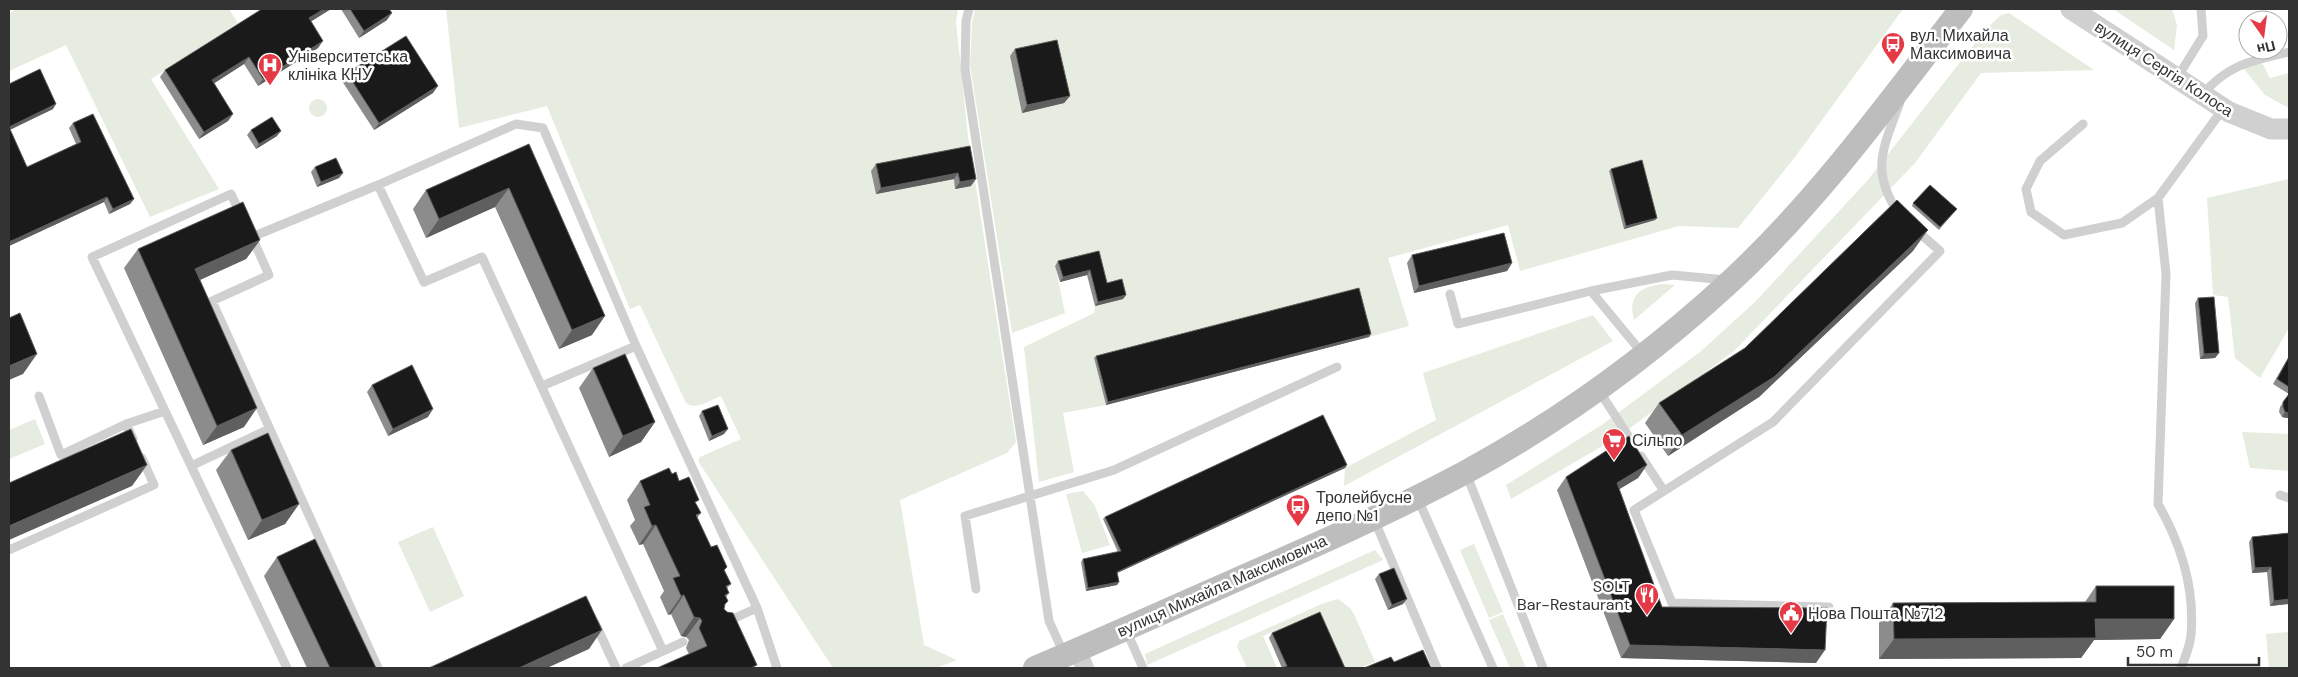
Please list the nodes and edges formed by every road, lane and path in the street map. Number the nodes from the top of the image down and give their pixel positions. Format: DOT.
graph roads {
  1 [pos="968,9"];
  2 [pos="1961,9"];
  3 [pos="2071,9"];
  4 [pos="2201,9"];
  5 [pos="2289,52"];
  6 [pos="1910,76"];
  7 [pos="2177,78"];
  8 [pos="2202,95"];
  9 [pos="2224,109"];
  10 [pos="2083,124"];
  11 [pos="2289,129"];
  12 [pos="378,185"];
  13 [pos="2158,198"];
  14 [pos="248,229"];
  15 [pos="1732,280"];
  16 [pos="1591,291"];
  17 [pos="1450,294"];
  18 [pos="636,346"];
  19 [pos="1643,354"];
  20 [pos="1337,367"];
  21 [pos="542,386"];
  22 [pos="1597,389"];
  23 [pos="39,396"];
  24 [pos="165,411"];
  25 [pos="126,424"];
  26 [pos="269,429"];
  27 [pos="191,466"];
  28 [pos="1466,472"];
  29 [pos="1664,492"];
  30 [pos="1030,495"];
  31 [pos="2280,495"];
  32 [pos="1417,497"];
  33 [pos="2289,498"];
  34 [pos="1374,518"];
  35 [pos="9,550"];
  36 [pos="976,589"];
  37 [pos="1830,607"];
  38 [pos="757,608"];
  39 [pos="592,616"];
  40 [pos="717,626"];
  41 [pos="1126,629"];
  42 [pos="683,642"];
  43 [pos="663,652"];
  44 [pos="1076,658"];
  45 [pos="287,668"];
  46 [pos="378,668"];
  47 [pos="616,668"];
  48 [pos="626,668"];
  49 [pos="777,668"];
  50 [pos="1035,668"];
  51 [pos="1143,668"];
  52 [pos="1438,668"];
  53 [pos="1493,668"];
  54 [pos="1543,668"];
  55 [pos="2181,668"];
  1 -- 30 [label="lane"];
  2 -- 6 [label="main road, вулиця Михайла Максимовича"];
  3 -- 7 [label="street, вулиця Сергія Колоса"];
  4 -- 7 [label="lane"];
  5 -- 8 [label="lane"];
  6 -- 15 [label="main road, вулиця Михайла Максимовича"];
  6 -- 29 [label="lane"];
  7 -- 8 [label="street, вулиця Сергія Колоса"];
  8 -- 9 [label="street, вулиця Сергія Колоса"];
  9 -- 11 [label="street, вулиця Сергія Колоса"];
  9 -- 13 [label="lane"];
  10 -- 13 [label="lane"];
  12 -- 14 [label="lane"];
  12 -- 18 [label="lane"];
  12 -- 21 [label="lane"];
  13 -- 55 [label="lane"];
  14 -- 24 [label="lane"];
  14 -- 26 [label="lane"];
  15 -- 16 [label="lane"];
  15 -- 19 [label="main road, вулиця Михайла Максимовича"];
  16 -- 17 [label="lane"];
  16 -- 19 [label="lane"];
  18 -- 21 [label="lane"];
  18 -- 38 [label="lane"];
  19 -- 22 [label="main road, вулиця Михайла Максимовича"];
  20 -- 30 [label="lane"];
  21 -- 43 [label="lane"];
  22 -- 28 [label="main road, вулиця Михайла Максимовича"];
  22 -- 29 [label="lane"];
  23 -- 25 [label="lane"];
  24 -- 25 [label="lane"];
  24 -- 27 [label="lane"];
  25 -- 35 [label="lane"];
  26 -- 27 [label="lane"];
  26 -- 46 [label="lane"];
  27 -- 45 [label="lane"];
  28 -- 32 [label="main road, вулиця Михайла Максимовича"];
  28 -- 54 [label="lane"];
  29 -- 37 [label="lane"];
  30 -- 36 [label="lane"];
  30 -- 44 [label="lane"];
  31 -- 33 [label="lane"];
  32 -- 34 [label="main road, вулиця Михайла Максимовича"];
  32 -- 53 [label="lane"];
  34 -- 41 [label="main road, вулиця Михайла Максимовича"];
  34 -- 52 [label="lane"];
  38 -- 40 [label="lane"];
  38 -- 49 [label="lane"];
  39 -- 47 [label="lane"];
  41 -- 44 [label="main road, вулиця Михайла Максимовича"];
  41 -- 51 [label="lane"];
  42 -- 43 [label="lane"];
  43 -- 48 [label="lane"];
  44 -- 50 [label="main road, вулиця Михайла Максимовича"];
}
